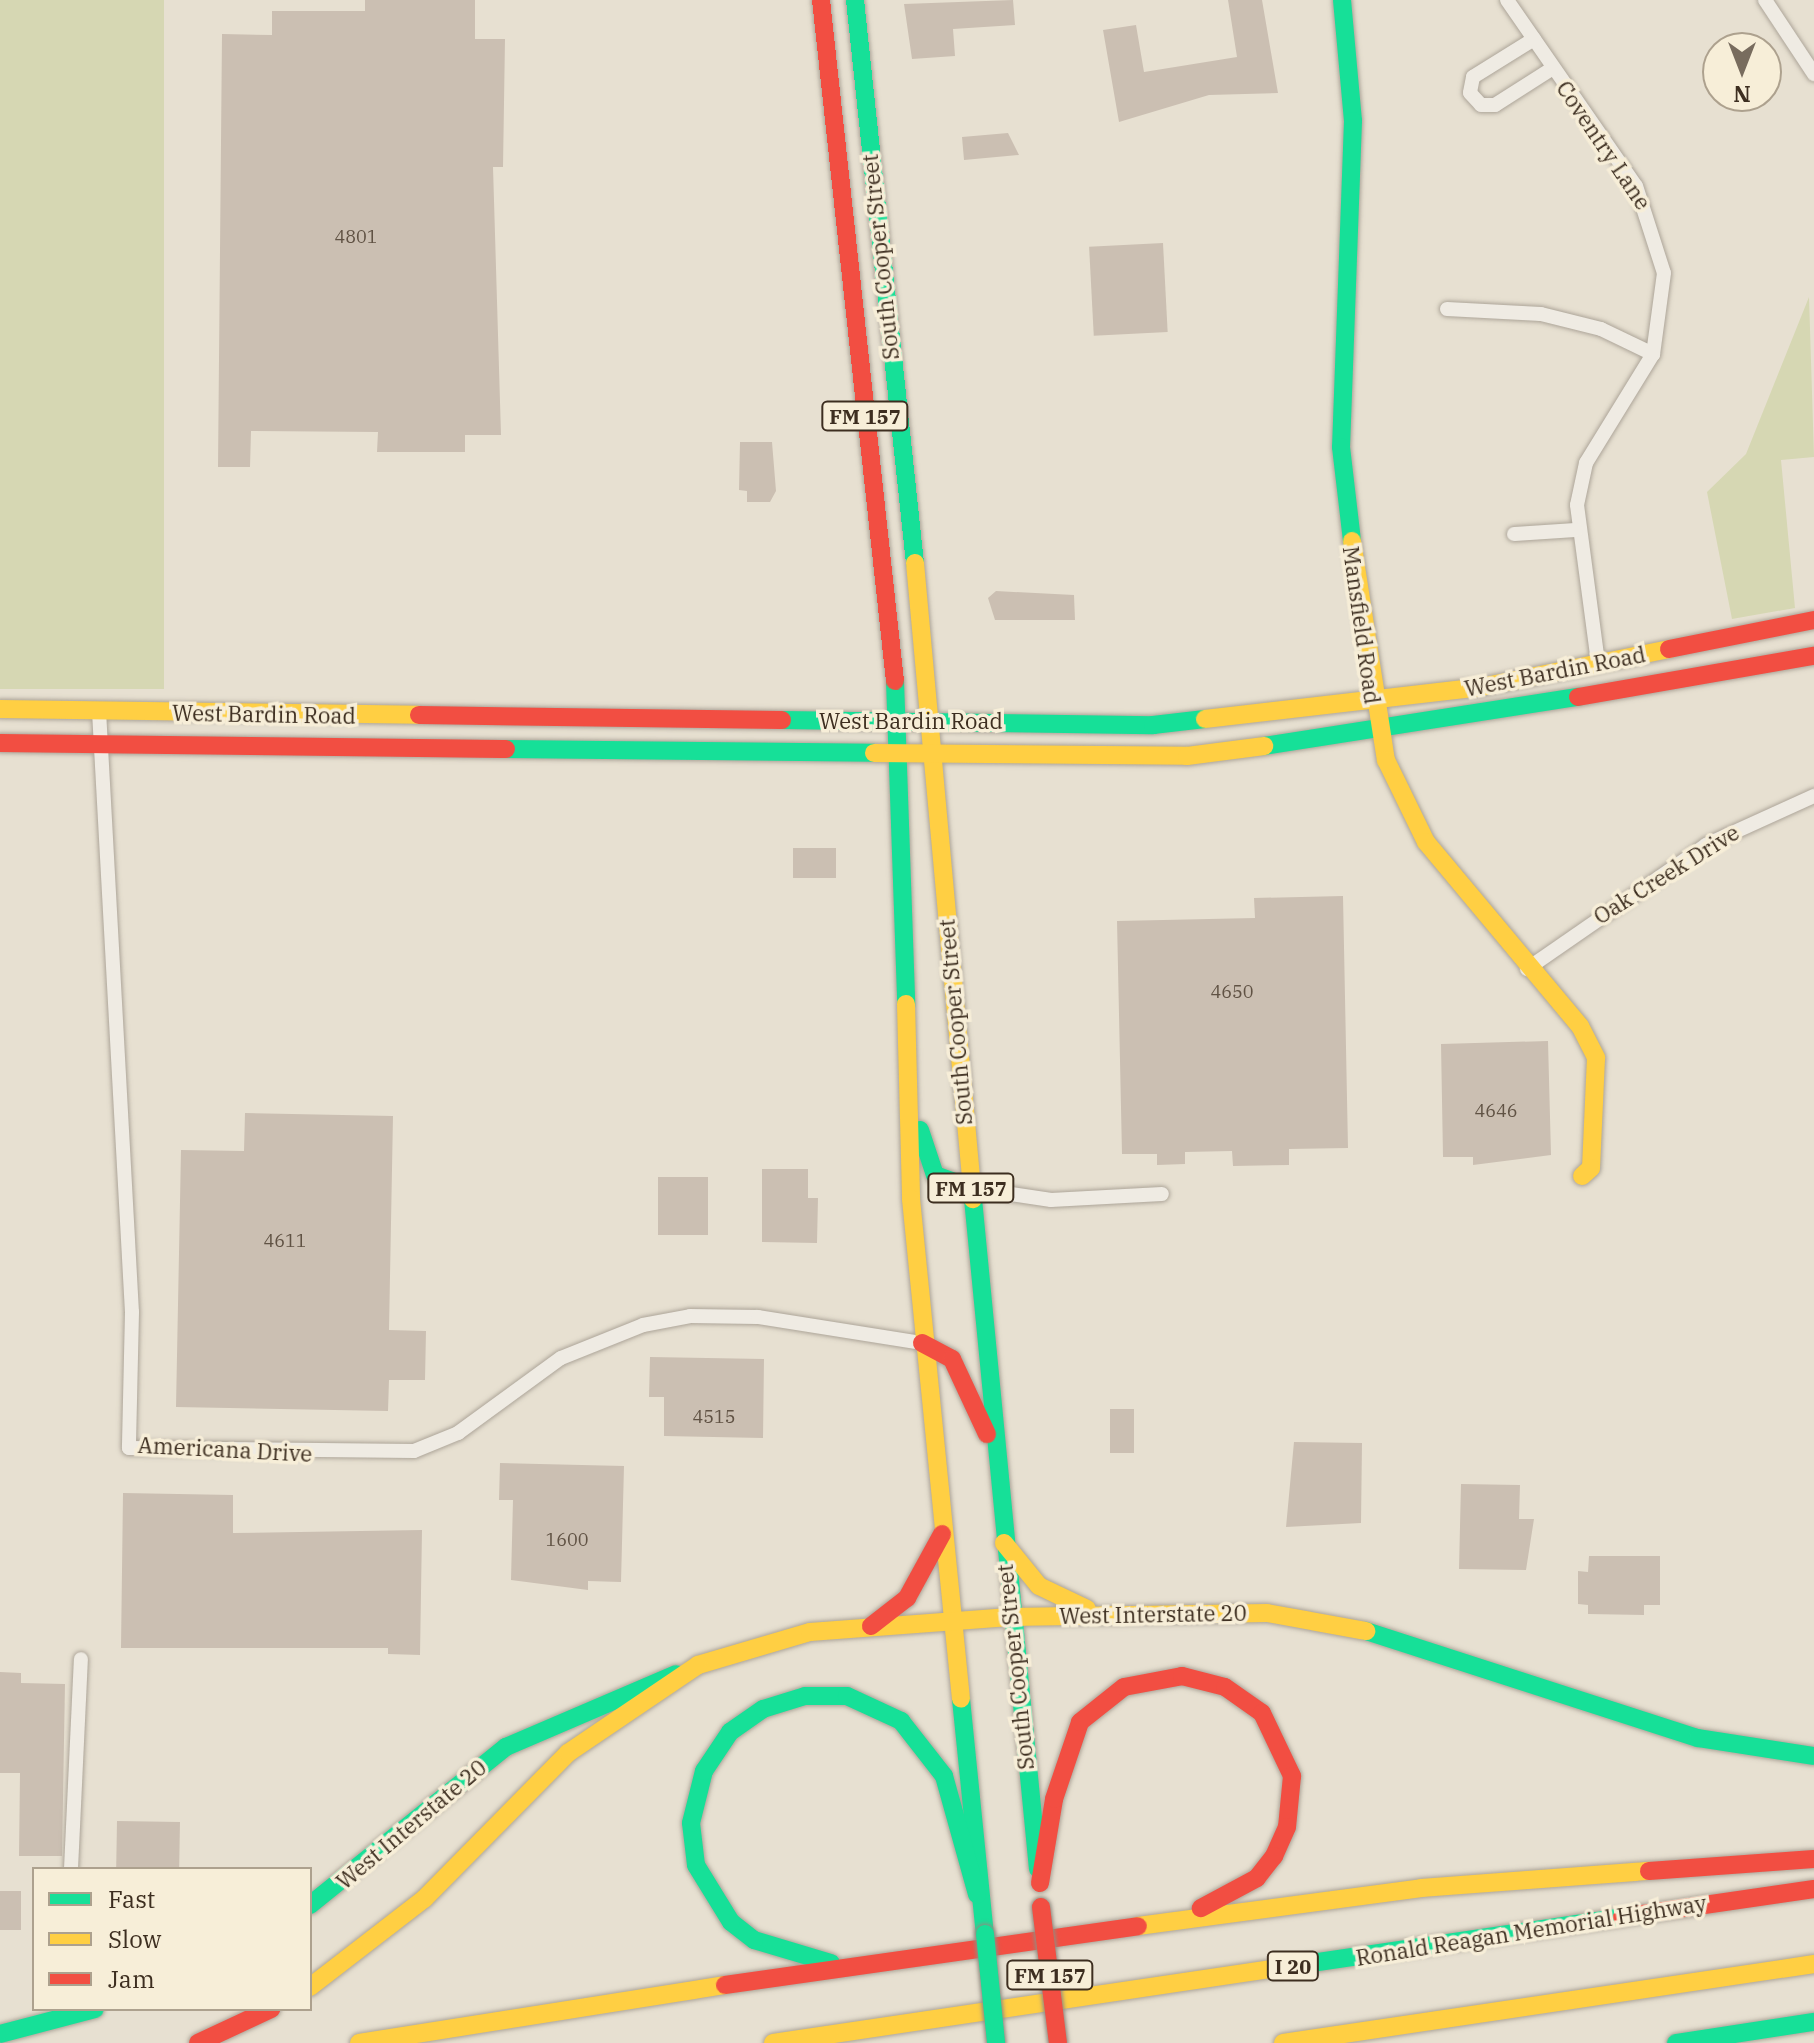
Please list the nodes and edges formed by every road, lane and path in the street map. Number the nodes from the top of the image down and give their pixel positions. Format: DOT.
graph roads {
  1 [pos="821,0"];
  2 [pos="855,0"];
  3 [pos="1342,0"];
  4 [pos="1507,0"];
  5 [pos="1765,0"];
  6 [pos="1534,39"];
  7 [pos="1553,68"];
  8 [pos="1814,74"];
  9 [pos="1447,309"];
  10 [pos="1653,354"];
  11 [pos="1576,530"];
  12 [pos="1514,534"];
  13 [pos="1814,620"];
  14 [pos="1814,656"];
  15 [pos="1598,663"];
  16 [pos="1372,702"];
  17 [pos="0,709"];
  18 [pos="99,711"];
  19 [pos="487,718"];
  20 [pos="899,721"];
  21 [pos="933,721"];
  22 [pos="1378,730"];
  23 [pos="0,743"];
  24 [pos="101,744"];
  25 [pos="488,752"];
  26 [pos="901,757"];
  27 [pos="936,758"];
  28 [pos="1814,796"];
  29 [pos="1527,969"];
  30 [pos="908,1053"];
  31 [pos="1582,1176"];
  32 [pos="971,1188"];
  33 [pos="1162,1194"];
  34 [pos="922,1343"];
  35 [pos="993,1446"];
  36 [pos="942,1534"];
  37 [pos="1001,1538"];
  38 [pos="1107,1614"];
  39 [pos="1009,1617"];
  40 [pos="952,1623"];
  41 [pos="866,1628"];
  42 [pos="81,1659"];
  43 [pos="698,1665"];
  44 [pos="1814,1756"];
  45 [pos="1814,1859"];
  46 [pos="71,1867"];
  47 [pos="1040,1883"];
  48 [pos="1814,1889"];
  49 [pos="977,1894"];
  50 [pos="312,1903"];
  51 [pos="1113,1931"];
  52 [pos="1814,1964"];
  53 [pos="846,1966"];
  54 [pos="312,1985"];
  55 [pos="267,2011"];
  56 [pos="74,2013"];
  57 [pos="1814,2022"];
  58 [pos="0,2034"];
  59 [pos="198,2043"];
  60 [pos="359,2043"];
  61 [pos="773,2043"];
  62 [pos="996,2043"];
  63 [pos="1058,2043"];
  64 [pos="1283,2043"];
  65 [pos="1676,2043"];
  1 -- 20 [label="main road, South Cooper Street / FM 157"];
  2 -- 21 [label="main road, South Cooper Street / FM 157"];
  3 -- 16 [label="main road, Mansfield Road"];
  4 -- 6 [label="street, Coventry Lane"];
  5 -- 8 [label="street"];
  6 -- 7 [label="street, Coventry Lane"];
  6 -- 7 [label="street"];
  7 -- 10 [label="street, Coventry Lane"];
  9 -- 10 [label="street"];
  10 -- 11 [label="street, Coventry Lane"];
  11 -- 12 [label="street"];
  11 -- 15 [label="street, Coventry Lane"];
  13 -- 15 [label="main road, West Bardin Road"];
  14 -- 22 [label="main road, West Bardin Road"];
  15 -- 16 [label="main road, West Bardin Road"];
  16 -- 21 [label="main road, West Bardin Road"];
  16 -- 22 [label="main road, Mansfield Road"];
  17 -- 18 [label="main road, West Bardin Road"];
  18 -- 19 [label="main road, West Bardin Road"];
  18 -- 24 [label="street, Americana Drive"];
  19 -- 20 [label="main road, West Bardin Road"];
  19 -- 25 [label="main road"];
  20 -- 21 [label="main road, West Bardin Road"];
  20 -- 26 [label="main road, South Cooper Street / FM 157"];
  21 -- 27 [label="main road, South Cooper Street / FM 157"];
  22 -- 27 [label="main road, West Bardin Road"];
  22 -- 29 [label="main road, Mansfield Road"];
  23 -- 24 [label="main road, West Bardin Road"];
  24 -- 25 [label="main road, West Bardin Road"];
  24 -- 34 [label="street, Americana Drive"];
  25 -- 26 [label="main road, West Bardin Road"];
  26 -- 27 [label="main road, West Bardin Road"];
  26 -- 30 [label="main road, South Cooper Street / FM 157"];
  27 -- 32 [label="main road, South Cooper Street / FM 157"];
  28 -- 29 [label="street, Oak Creek Drive"];
  29 -- 31 [label="main road, Mansfield Road"];
  30 -- 32 [label="main road"];
  30 -- 34 [label="main road, South Cooper Street / FM 157"];
  32 -- 33 [label="street"];
  32 -- 35 [label="main road, South Cooper Street / FM 157"];
  34 -- 35 [label="main road"];
  34 -- 36 [label="main road, South Cooper Street / FM 157"];
  35 -- 37 [label="main road, South Cooper Street / FM 157"];
  36 -- 40 [label="main road, South Cooper Street / FM 157"];
  36 -- 41 [label="main road"];
  37 -- 38 [label="main road"];
  37 -- 39 [label="main road, South Cooper Street / FM 157"];
  38 -- 39 [label="main road, West Interstate 20"];
  38 -- 44 [label="main road, West Interstate 20"];
  39 -- 40 [label="main road, West Interstate 20"];
  39 -- 47 [label="main road, South Cooper Street / FM 157"];
  40 -- 41 [label="main road, West Interstate 20"];
  40 -- 49 [label="main road, South Cooper Street / FM 157"];
  41 -- 43 [label="main road, West Interstate 20"];
  42 -- 46 [label="street"];
  43 -- 50 [label="main road, West Interstate 20"];
  43 -- 54 [label="main road"];
  45 -- 51 [label="main road"];
  47 -- 51 [label="main road"];
  47 -- 63 [label="main road, South Cooper Street / FM 157, bridge"];
  48 -- 61 [label="main road, Ronald Reagan Memorial Highway / I 20"];
  49 -- 53 [label="main road"];
  49 -- 62 [label="main road, South Cooper Street / FM 157, bridge"];
  51 -- 53 [label="main road"];
  52 -- 64 [label="main road"];
  53 -- 60 [label="main road"];
  55 -- 59 [label="main road"];
  56 -- 58 [label="main road"];
  57 -- 65 [label="main road"];
}
